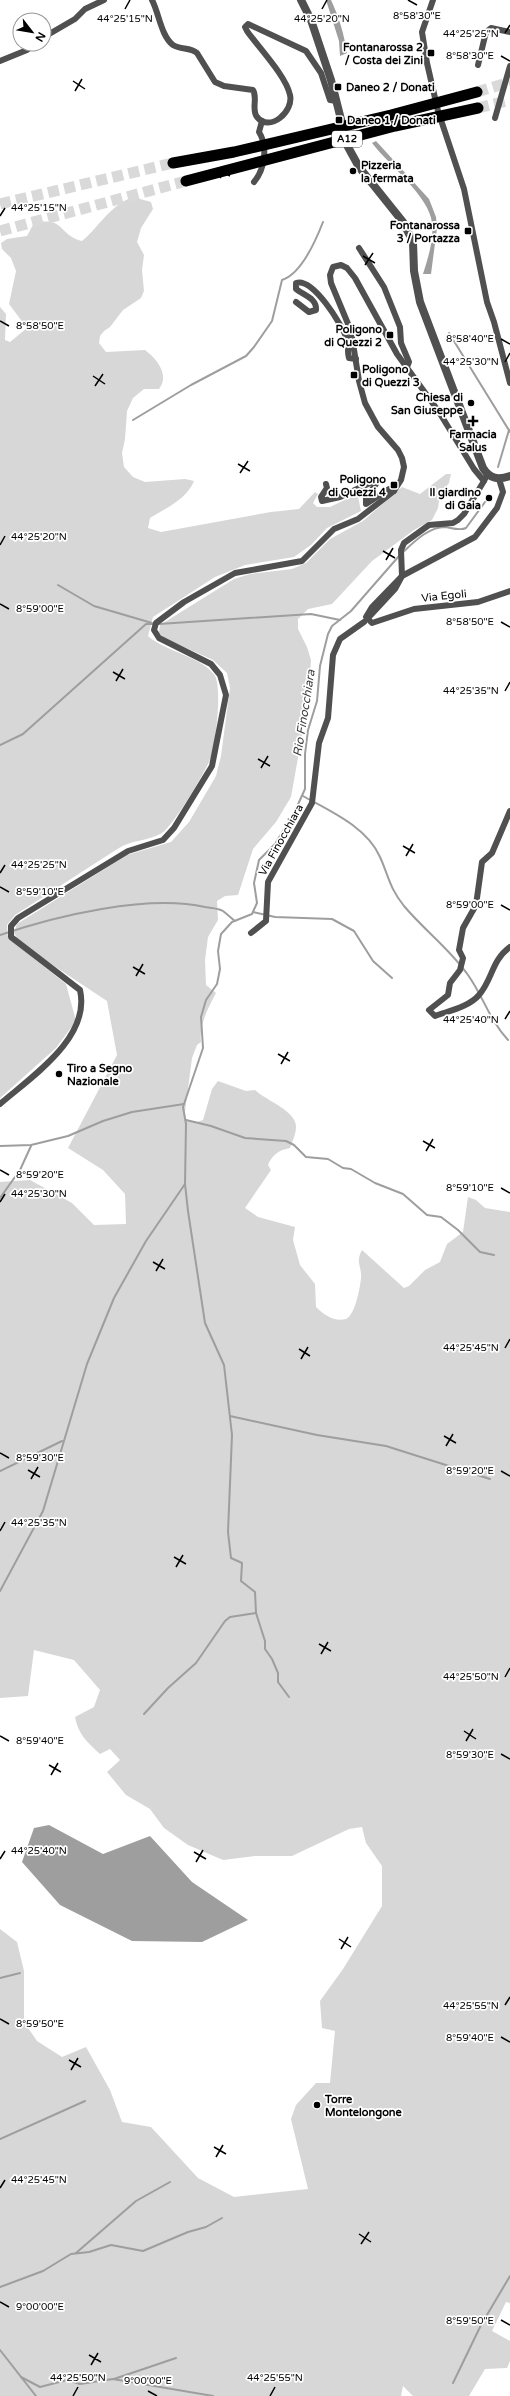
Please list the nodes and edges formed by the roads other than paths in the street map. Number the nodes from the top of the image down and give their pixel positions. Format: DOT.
graph roads {
  1 [pos="104,0"];
  2 [pos="152,0"];
  3 [pos="301,0"];
  4 [pos="433,0"];
  5 [pos="52,32"];
  6 [pos="510,32"];
  7 [pos="22,52"];
  8 [pos="0,61"];
  9 [pos="478,65"];
  10 [pos="510,66"];
  11 [pos="477,92"];
  12 [pos="337,101"];
  13 [pos="478,108"];
  14 [pos="495,118"];
  15 [pos="262,121"];
  16 [pos="173,163"];
  17 [pos="186,181"];
  18 [pos="254,182"];
  19 [pos="359,248"];
  20 [pos="296,302"];
  21 [pos="356,359"];
  22 [pos="407,368"];
  23 [pos="510,384"];
  24 [pos="510,476"];
  25 [pos="486,478"];
  26 [pos="499,479"];
  27 [pos="326,484"];
  28 [pos="394,491"];
  29 [pos="402,574"];
  30 [pos="510,591"];
  31 [pos="369,617"];
  32 [pos="364,622"];
  33 [pos="510,811"];
  34 [pos="251,933"];
  35 [pos="510,947"];
  36 [pos="0,1104"];
  1 -- 5 [label="street"];
  2 -- 15 [label="street"];
  3 -- 12 [label="street"];
  4 -- 23 [label="street"];
  6 -- 9 [label="street"];
  7 -- 8 [label="street"];
  10 -- 14 [label="street"];
  11 -- 16 [label="highway, A12"];
  12 -- 15 [label="street"];
  12 -- 25 [label="street"];
  13 -- 17 [label="highway, A12"];
  15 -- 18 [label="street"];
  19 -- 22 [label="street"];
  20 -- 21 [label="street"];
  21 -- 22 [label="street"];
  21 -- 28 [label="street"];
  22 -- 25 [label="street"];
  24 -- 26 [label="street"];
  25 -- 26 [label="street"];
  25 -- 29 [label="street"];
  26 -- 29 [label="street"];
  27 -- 28 [label="street"];
  28 -- 36 [label="street"];
  29 -- 30 [label="street, Via Egoli"];
  29 -- 31 [label="street"];
  32 -- 34 [label="street, Via Finocchiara"];
  33 -- 35 [label="street"];
}
